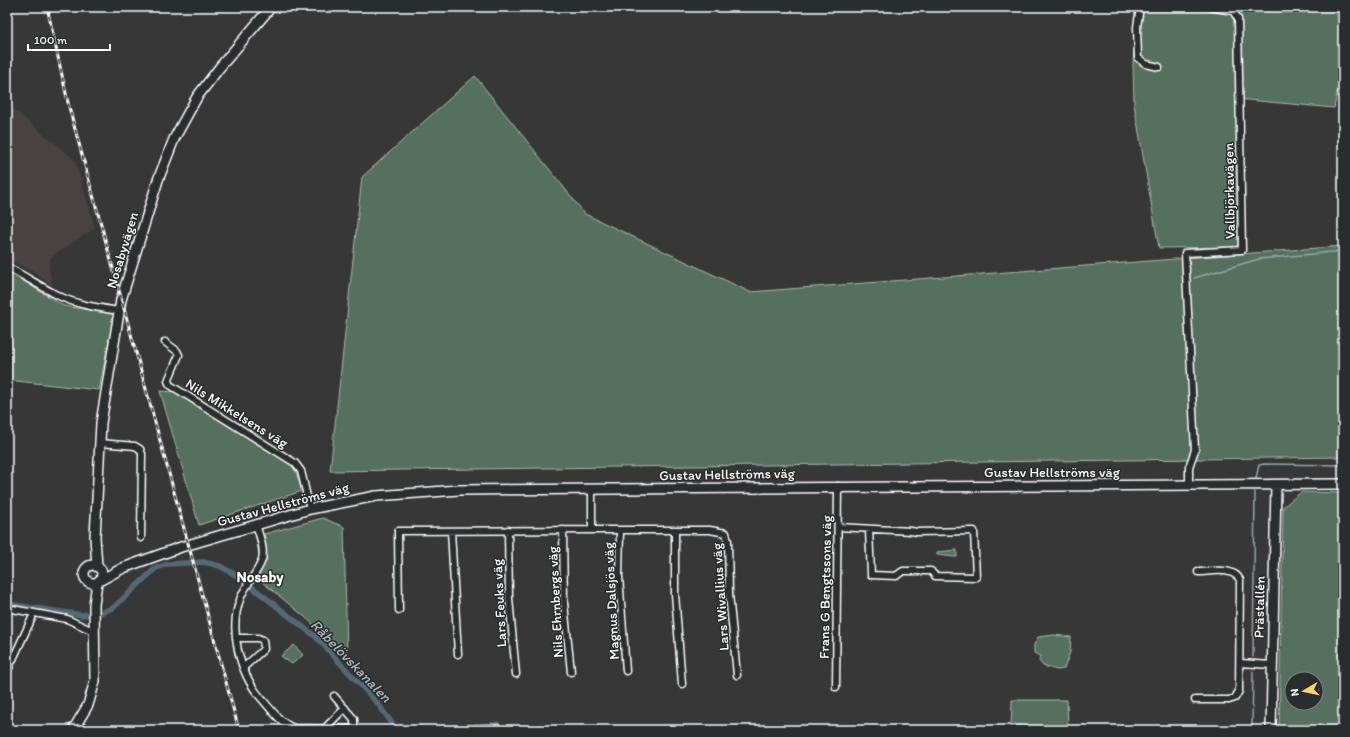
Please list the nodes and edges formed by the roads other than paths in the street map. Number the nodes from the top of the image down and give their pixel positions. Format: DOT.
graph roads {
  1 [pos="271,7"];
  2 [pos="1140,7"];
  3 [pos="1210,7"];
  4 [pos="1159,67"];
  5 [pos="7,267"];
  6 [pos="120,311"];
  7 [pos="165,342"];
  8 [pos="100,443"];
  9 [pos="1343,484"];
  10 [pos="1189,485"];
  11 [pos="1276,485"];
  12 [pos="838,486"];
  13 [pos="592,489"];
  14 [pos="310,508"];
  15 [pos="256,524"];
  16 [pos="838,527"];
  17 [pos="508,530"];
  18 [pos="563,530"];
  19 [pos="592,530"];
  20 [pos="620,530"];
  21 [pos="869,530"];
  22 [pos="451,531"];
  23 [pos="675,531"];
  24 [pos="141,538"];
  25 [pos="96,568"];
  26 [pos="123,568"];
  27 [pos="1198,572"];
  28 [pos="87,581"];
  29 [pos="98,582"];
  30 [pos="7,608"];
  31 [pos="399,610"];
  32 [pos="94,611"];
  33 [pos="32,618"];
  34 [pos="95,632"];
  35 [pos="237,638"];
  36 [pos="458,654"];
  37 [pos="1240,663"];
  38 [pos="1272,665"];
  39 [pos="243,668"];
  40 [pos="626,671"];
  41 [pos="7,672"];
  42 [pos="571,672"];
  43 [pos="516,674"];
  44 [pos="737,675"];
  45 [pos="682,684"];
  46 [pos="836,687"];
  47 [pos="334,696"];
  48 [pos="1195,700"];
  49 [pos="345,708"];
  50 [pos="75,728"];
  51 [pos="324,729"];
  52 [pos="91,730"];
  53 [pos="1272,730"];
  1 -- 6 [label="street, Nosabyvägen"];
  2 -- 4 [label="street"];
  3 -- 10 [label="street, Vallbjörkavägen"];
  5 -- 6 [label="street"];
  6 -- 8 [label="street, Nosabyvägen"];
  7 -- 14 [label="street, Nils Mikkelsens väg"];
  8 -- 24 [label="street"];
  8 -- 25 [label="street, Nosabyvägen"];
  9 -- 11 [label="street, Gustav Hellströms väg"];
  10 -- 11 [label="street, Gustav Hellströms väg"];
  10 -- 12 [label="street, Gustav Hellströms väg"];
  11 -- 38 [label="street, Prästallén"];
  12 -- 13 [label="street, Gustav Hellströms väg"];
  12 -- 16 [label="street, Frans G Bengtssons väg"];
  13 -- 14 [label="street, Gustav Hellströms väg"];
  13 -- 19 [label="street"];
  14 -- 15 [label="street, Gustav Hellströms väg"];
  15 -- 26 [label="street, Gustav Hellströms väg"];
  15 -- 35 [label="street"];
  16 -- 21 [label="street"];
  16 -- 46 [label="street, Frans G Bengtssons väg"];
  17 -- 18 [label="street, Lars Wivallius väg"];
  17 -- 22 [label="street, Lars Wivallius väg"];
  17 -- 43 [label="street, Lars Feuks väg"];
  18 -- 19 [label="street, Lars Wivallius väg"];
  18 -- 42 [label="street, Nils Ehrnbergs väg"];
  19 -- 20 [label="street, Lars Wivallius väg"];
  20 -- 23 [label="street, Lars Wivallius väg"];
  20 -- 40 [label="street, Magnus Dalsjös väg"];
  21 -- 21 [label="street"];
  22 -- 31 [label="street, Lars Wivallius väg"];
  22 -- 36 [label="street"];
  23 -- 44 [label="street, Lars Wivallius väg"];
  23 -- 45 [label="street"];
  25 -- 26 [label="street, Gustav Hellströms väg"];
  25 -- 28 [label="street"];
  25 -- 29 [label="street"];
  26 -- 29 [label="street, Gustav Hellströms väg"];
  27 -- 37 [label="street"];
  28 -- 29 [label="street"];
  28 -- 32 [label="street"];
  29 -- 32 [label="street"];
  30 -- 34 [label="street"];
  32 -- 34 [label="street"];
  33 -- 41 [label="street"];
  34 -- 50 [label="street"];
  35 -- 39 [label="street"];
  35 -- 39 [label="street"];
  37 -- 38 [label="street"];
  37 -- 48 [label="street"];
  38 -- 53 [label="street, Prästallén"];
  39 -- 51 [label="street"];
  47 -- 49 [label="street"];
  49 -- 51 [label="street"];
  49 -- 51 [label="street"];
  50 -- 52 [label="street"];
}
